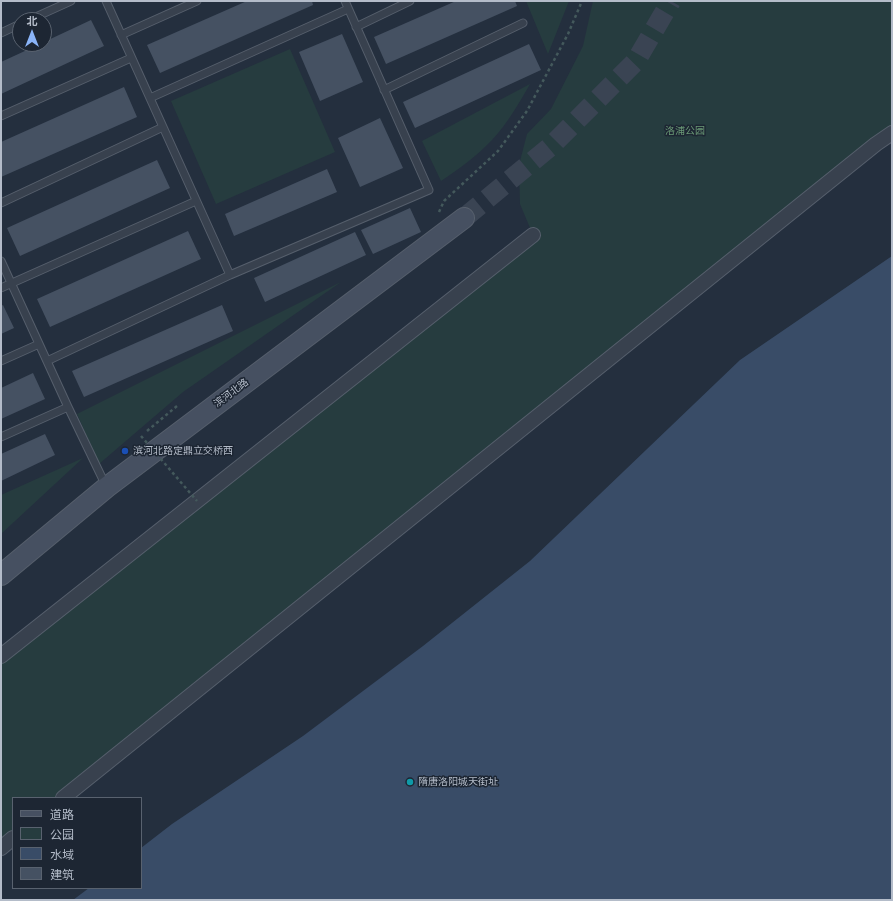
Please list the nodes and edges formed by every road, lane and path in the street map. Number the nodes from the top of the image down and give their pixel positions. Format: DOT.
graph roads {
  1 [pos="71,1"];
  2 [pos="106,1"];
  3 [pos="197,1"];
  4 [pos="344,1"];
  5 [pos="410,1"];
  6 [pos="582,1"];
  7 [pos="348,9"];
  8 [pos="47,12"];
  9 [pos="523,23"];
  10 [pos="356,27"];
  11 [pos="12,28"];
  12 [pos="1,33"];
  13 [pos="121,35"];
  14 [pos="131,58"];
  15 [pos="384,90"];
  16 [pos="150,98"];
  17 [pos="1,116"];
  18 [pos="163,127"];
  19 [pos="892,133"];
  20 [pos="196,201"];
  21 [pos="1,203"];
  22 [pos="438,214"];
  23 [pos="464,218"];
  24 [pos="533,235"];
  25 [pos="1,261"];
  26 [pos="230,275"];
  27 [pos="11,283"];
  28 [pos="1,288"];
  29 [pos="39,344"];
  30 [pos="1,361"];
  31 [pos="47,361"];
  32 [pos="68,407"];
  33 [pos="141,436"];
  34 [pos="1,437"];
  35 [pos="107,487"];
  36 [pos="197,501"];
  37 [pos="1,575"];
  38 [pos="1,656"];
  39 [pos="64,797"];
  40 [pos="12,839"];
  41 [pos="1,848"];
  1 -- 8 [label="lane"];
  2 -- 13 [label="lane"];
  3 -- 13 [label="lane"];
  4 -- 7 [label="lane"];
  5 -- 10 [label="lane"];
  6 -- 22 [label="path"];
  7 -- 10 [label="lane"];
  7 -- 16 [label="lane"];
  9 -- 15 [label="lane"];
  10 -- 15 [label="lane"];
  11 -- 12 [label="lane"];
  13 -- 14 [label="lane"];
  14 -- 16 [label="lane"];
  14 -- 17 [label="lane"];
  15 -- 26 [label="lane"];
  16 -- 18 [label="lane"];
  18 -- 20 [label="lane"];
  18 -- 21 [label="lane"];
  19 -- 39 [label="street"];
  20 -- 26 [label="lane"];
  20 -- 27 [label="lane"];
  23 -- 35 [label="main road, 滨河北路"];
  24 -- 36 [label="street"];
  25 -- 27 [label="lane"];
  26 -- 31 [label="lane"];
  27 -- 28 [label="lane"];
  27 -- 29 [label="lane"];
  29 -- 30 [label="lane"];
  29 -- 31 [label="lane"];
  31 -- 32 [label="lane"];
  32 -- 34 [label="lane"];
  32 -- 35 [label="lane"];
  33 -- 36 [label="path, bridge"];
  35 -- 37 [label="main road, 滨河北路"];
  36 -- 38 [label="street"];
  40 -- 41 [label="street"];
}
